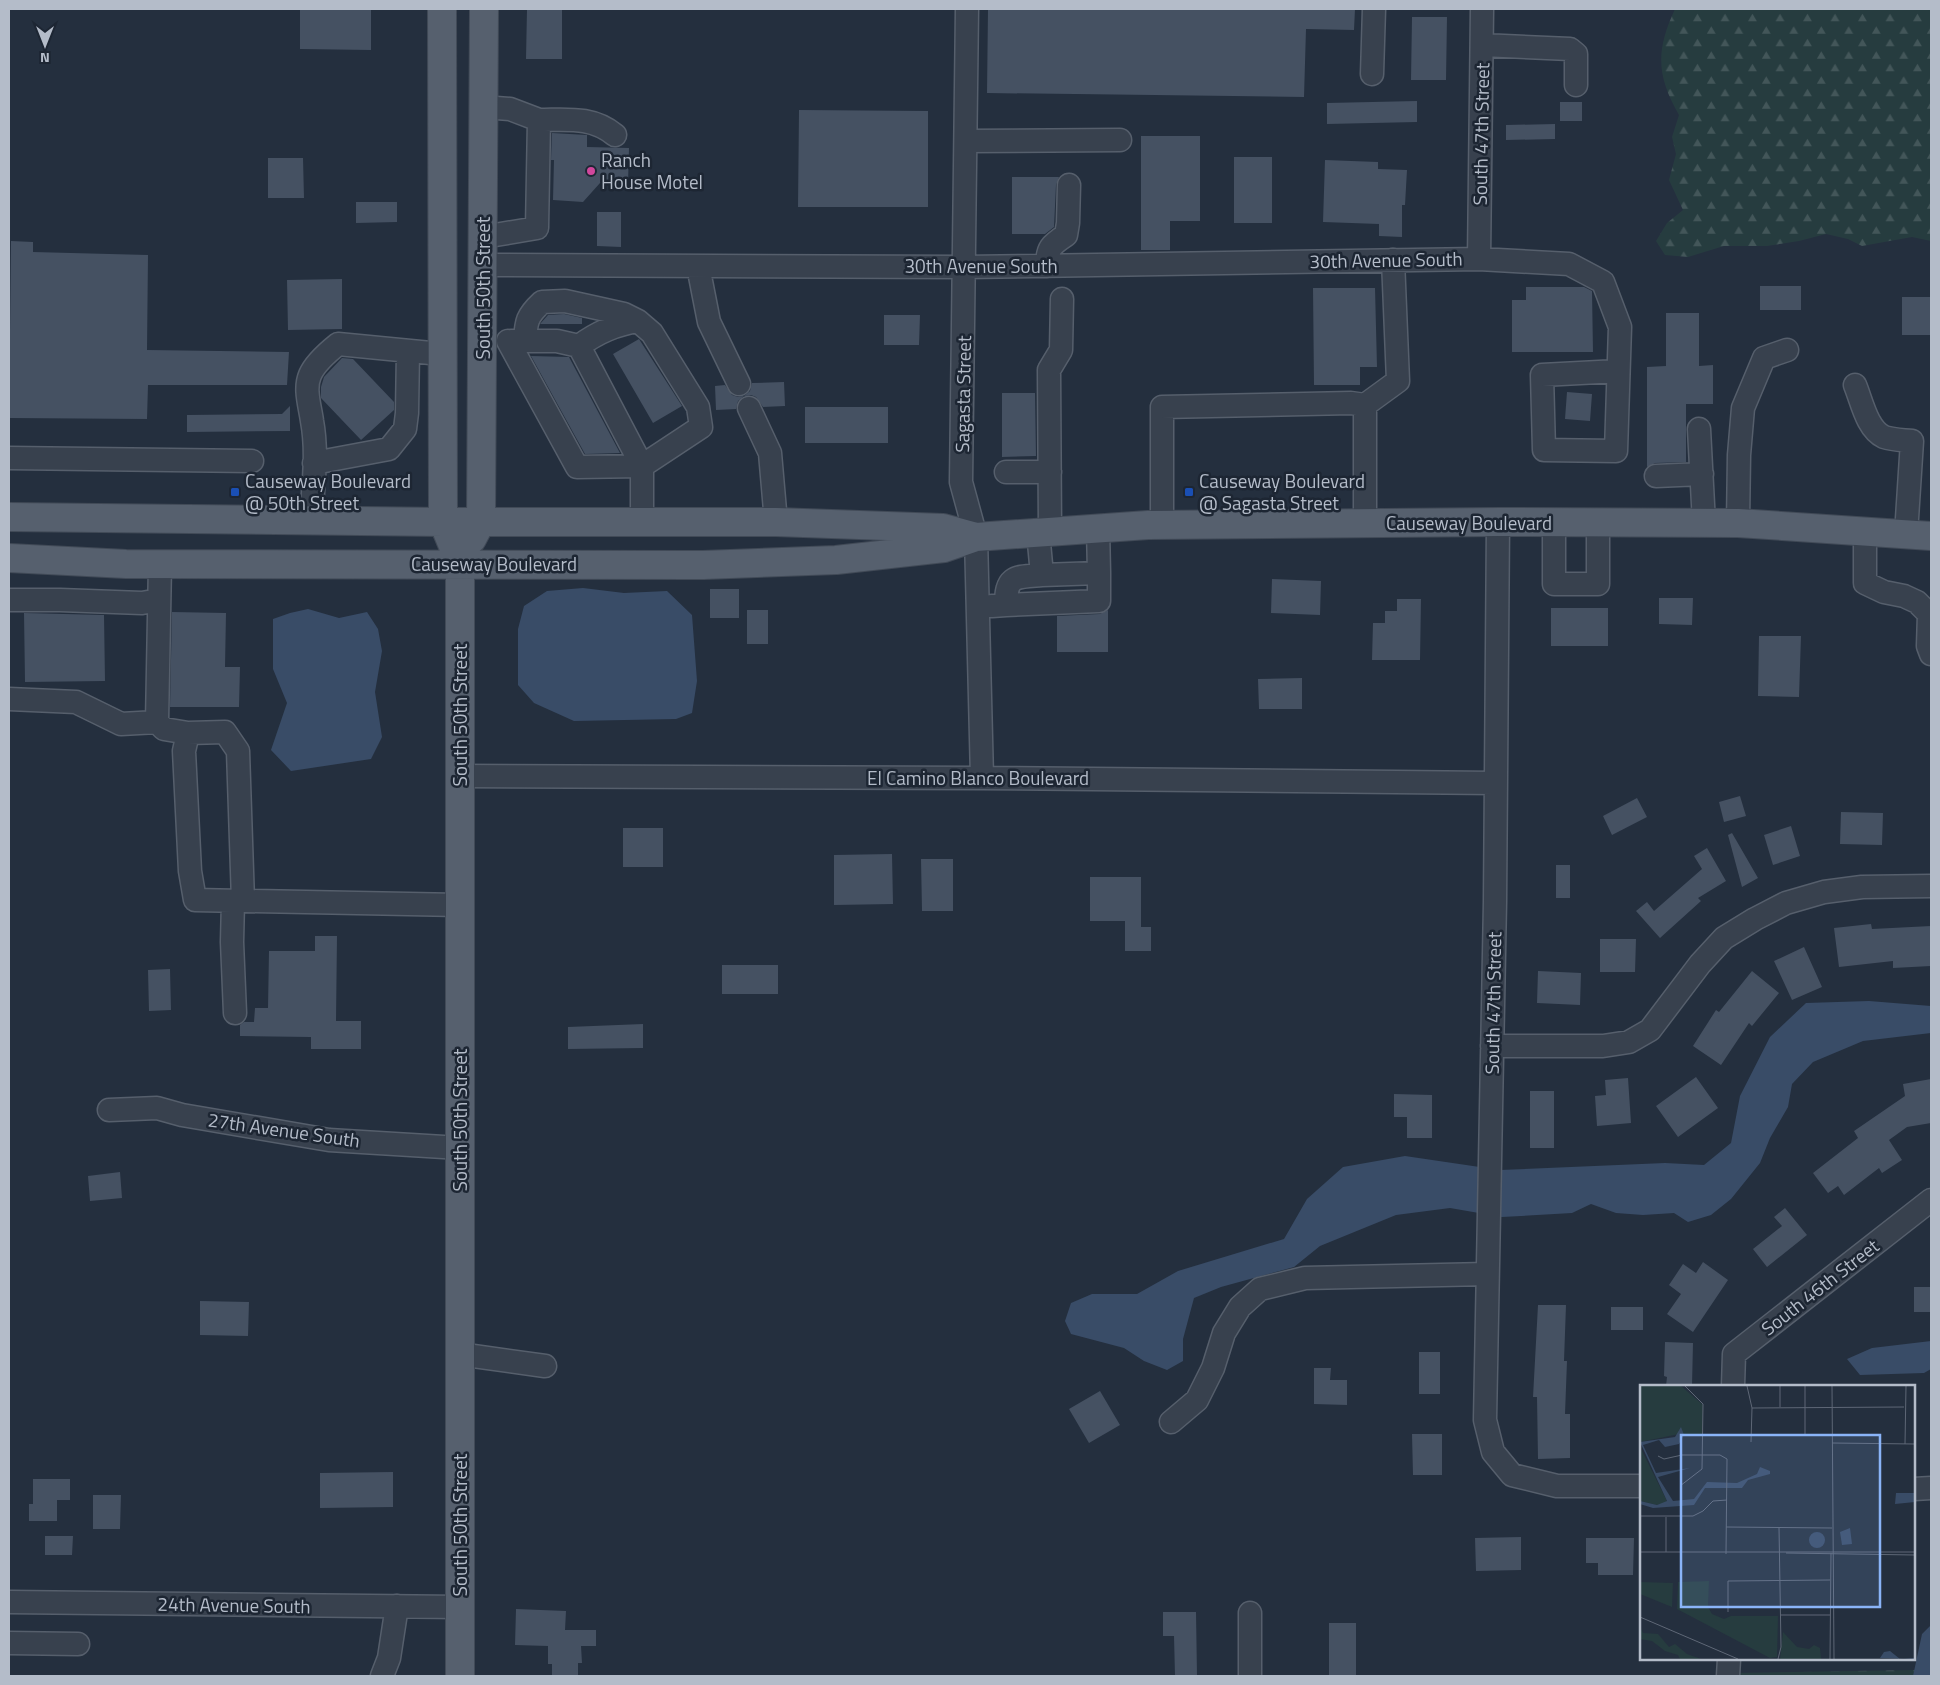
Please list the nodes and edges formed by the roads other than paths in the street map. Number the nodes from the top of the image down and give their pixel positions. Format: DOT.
graph roads {
  1 [pos="442,9"];
  2 [pos="484,9"];
  3 [pos="967,9"];
  4 [pos="1374,9"];
  5 [pos="1482,9"];
  6 [pos="1482,45"];
  7 [pos="1372,74"];
  8 [pos="1576,85"];
  9 [pos="484,107"];
  10 [pos="539,120"];
  11 [pos="615,135"];
  12 [pos="1120,140"];
  13 [pos="966,141"];
  14 [pos="1069,185"];
  15 [pos="483,237"];
  16 [pos="1479,259"];
  17 [pos="1393,260"];
  18 [pos="483,265"];
  19 [pos="698,266"];
  20 [pos="1047,266"];
  21 [pos="965,267"];
  22 [pos="1062,299"];
  23 [pos="638,321"];
  24 [pos="505,341"];
  25 [pos="579,346"];
  26 [pos="1787,350"];
  27 [pos="408,351"];
  28 [pos="441,354"];
  29 [pos="1618,371"];
  30 [pos="739,384"];
  31 [pos="1855,386"];
  32 [pos="1365,405"];
  33 [pos="749,408"];
  34 [pos="1700,429"];
  35 [pos="1922,441"];
  36 [pos="9,458"];
  37 [pos="252,461"];
  38 [pos="314,463"];
  39 [pos="642,466"];
  40 [pos="1006,472"];
  41 [pos="1050,472"];
  42 [pos="1702,474"];
  43 [pos="1656,476"];
  44 [pos="9,517"];
  45 [pos="311,520"];
  46 [pos="442,522"];
  47 [pos="480,522"];
  48 [pos="642,522"];
  49 [pos="776,522"];
  50 [pos="1498,522"];
  51 [pos="1554,522"];
  52 [pos="1598,522"];
  53 [pos="1365,523"];
  54 [pos="1704,523"];
  55 [pos="1738,523"];
  56 [pos="1162,525"];
  57 [pos="1098,528"];
  58 [pos="1044,532"];
  59 [pos="1865,532"];
  60 [pos="1919,535"];
  61 [pos="976,537"];
  62 [pos="9,558"];
  63 [pos="460,563"];
  64 [pos="160,564"];
  65 [pos="1099,573"];
  66 [pos="1042,575"];
  67 [pos="9,600"];
  68 [pos="159,600"];
  69 [pos="1006,605"];
  70 [pos="978,607"];
  71 [pos="1931,654"];
  72 [pos="9,699"];
  73 [pos="157,722"];
  74 [pos="188,733"];
  75 [pos="460,776"];
  76 [pos="982,778"];
  77 [pos="1495,783"];
  78 [pos="1931,886"];
  79 [pos="238,901"];
  80 [pos="460,905"];
  81 [pos="235,1013"];
  82 [pos="1492,1046"];
  83 [pos="109,1110"];
  84 [pos="460,1148"];
  85 [pos="1931,1200"];
  86 [pos="1487,1274"];
  87 [pos="459,1354"];
  88 [pos="545,1366"];
  89 [pos="1733,1385"];
  90 [pos="1171,1422"];
  91 [pos="1640,1486"];
  92 [pos="1931,1488"];
  93 [pos="1915,1489"];
  94 [pos="9,1602"];
  95 [pos="396,1606"];
  96 [pos="460,1607"];
  97 [pos="1250,1613"];
  98 [pos="9,1643"];
  99 [pos="78,1644"];
  100 [pos="1728,1660"];
  101 [pos="382,1676"];
  102 [pos="460,1676"];
  103 [pos="1250,1676"];
  104 [pos="1728,1676"];
  1 -- 28 [label="main road, South 50th Street"];
  2 -- 9 [label="main road, South 50th Street"];
  3 -- 13 [label="street, Sagasta Street"];
  4 -- 7 [label="street"];
  5 -- 6 [label="street, South 47th Street"];
  6 -- 8 [label="street"];
  6 -- 16 [label="street, South 47th Street"];
  9 -- 10 [label="street"];
  9 -- 15 [label="main road, South 50th Street"];
  10 -- 11 [label="street"];
  10 -- 15 [label="street"];
  12 -- 13 [label="street"];
  13 -- 21 [label="street, Sagasta Street"];
  14 -- 20 [label="street"];
  15 -- 18 [label="main road, South 50th Street"];
  16 -- 17 [label="street, 30th Avenue South"];
  16 -- 29 [label="street, 30th Avenue South"];
  17 -- 20 [label="street, 30th Avenue South"];
  17 -- 32 [label="street"];
  18 -- 19 [label="street, 30th Avenue South"];
  18 -- 24 [label="main road, South 50th Street"];
  19 -- 21 [label="street, 30th Avenue South"];
  19 -- 30 [label="street"];
  20 -- 21 [label="street, 30th Avenue South"];
  21 -- 61 [label="street, Sagasta Street"];
  22 -- 41 [label="street"];
  23 -- 24 [label="street"];
  23 -- 25 [label="street"];
  23 -- 39 [label="street"];
  24 -- 25 [label="street"];
  24 -- 39 [label="street"];
  24 -- 47 [label="main road, South 50th Street"];
  25 -- 39 [label="street"];
  26 -- 55 [label="street"];
  27 -- 28 [label="street"];
  27 -- 38 [label="street"];
  27 -- 38 [label="street"];
  28 -- 46 [label="main road, South 50th Street"];
  29 -- 29 [label="street, 30th Avenue South"];
  31 -- 35 [label="street"];
  32 -- 53 [label="street"];
  32 -- 56 [label="street"];
  33 -- 49 [label="street"];
  34 -- 42 [label="street"];
  35 -- 60 [label="street"];
  36 -- 37 [label="street"];
  38 -- 45 [label="street"];
  39 -- 48 [label="street"];
  40 -- 41 [label="street"];
  41 -- 58 [label="street"];
  42 -- 43 [label="street"];
  42 -- 54 [label="street"];
  44 -- 45 [label="main road, Causeway Boulevard"];
  45 -- 46 [label="main road, Causeway Boulevard"];
  46 -- 47 [label="main road, Causeway Boulevard"];
  46 -- 63 [label="main road, South 50th Street"];
  47 -- 48 [label="main road, Causeway Boulevard"];
  47 -- 63 [label="main road, South 50th Street"];
  48 -- 49 [label="main road, Causeway Boulevard"];
  49 -- 61 [label="main road, Causeway Boulevard"];
  50 -- 51 [label="main road, Causeway Boulevard"];
  50 -- 53 [label="main road, Causeway Boulevard"];
  50 -- 77 [label="street, South 47th Street"];
  51 -- 52 [label="main road, Causeway Boulevard"];
  51 -- 52 [label="street"];
  52 -- 54 [label="main road, Causeway Boulevard"];
  53 -- 56 [label="main road, Causeway Boulevard"];
  54 -- 55 [label="main road, Causeway Boulevard"];
  55 -- 59 [label="main road, Causeway Boulevard"];
  56 -- 57 [label="main road, Causeway Boulevard"];
  57 -- 58 [label="main road, Causeway Boulevard"];
  57 -- 65 [label="street"];
  58 -- 61 [label="main road, Causeway Boulevard"];
  58 -- 66 [label="street"];
  59 -- 60 [label="main road, Causeway Boulevard"];
  59 -- 71 [label="street"];
  61 -- 63 [label="main road, Causeway Boulevard"];
  61 -- 70 [label="street, Sagasta Street"];
  62 -- 64 [label="main road, Causeway Boulevard"];
  63 -- 64 [label="main road, Causeway Boulevard"];
  63 -- 75 [label="main road, South 50th Street"];
  64 -- 68 [label="street"];
  65 -- 66 [label="street"];
  65 -- 69 [label="street"];
  66 -- 69 [label="street"];
  67 -- 68 [label="street"];
  68 -- 73 [label="street"];
  69 -- 70 [label="street"];
  70 -- 76 [label="street, Sagasta Street"];
  72 -- 73 [label="street"];
  73 -- 74 [label="street"];
  74 -- 79 [label="street"];
  74 -- 79 [label="street"];
  75 -- 76 [label="street, El Camino Blanco Boulevard"];
  75 -- 80 [label="main road, South 50th Street"];
  76 -- 77 [label="street, El Camino Blanco Boulevard"];
  77 -- 82 [label="street, South 47th Street"];
  78 -- 82 [label="street"];
  79 -- 80 [label="street"];
  79 -- 81 [label="street"];
  80 -- 84 [label="main road, South 50th Street"];
  82 -- 86 [label="street, South 47th Street"];
  83 -- 84 [label="street, 27th Avenue South"];
  84 -- 87 [label="main road, South 50th Street"];
  85 -- 89 [label="street, South 46th Street"];
  86 -- 90 [label="street"];
  86 -- 91 [label="street, South 47th Street"];
  87 -- 88 [label="street"];
  87 -- 96 [label="main road, South 50th Street"];
  92 -- 93 [label="street"];
  94 -- 95 [label="street, 24th Avenue South"];
  95 -- 96 [label="street, 24th Avenue South"];
  95 -- 101 [label="street"];
  96 -- 102 [label="main road, South 50th Street"];
  97 -- 103 [label="street"];
  98 -- 99 [label="street"];
  100 -- 104 [label="street"];
}
